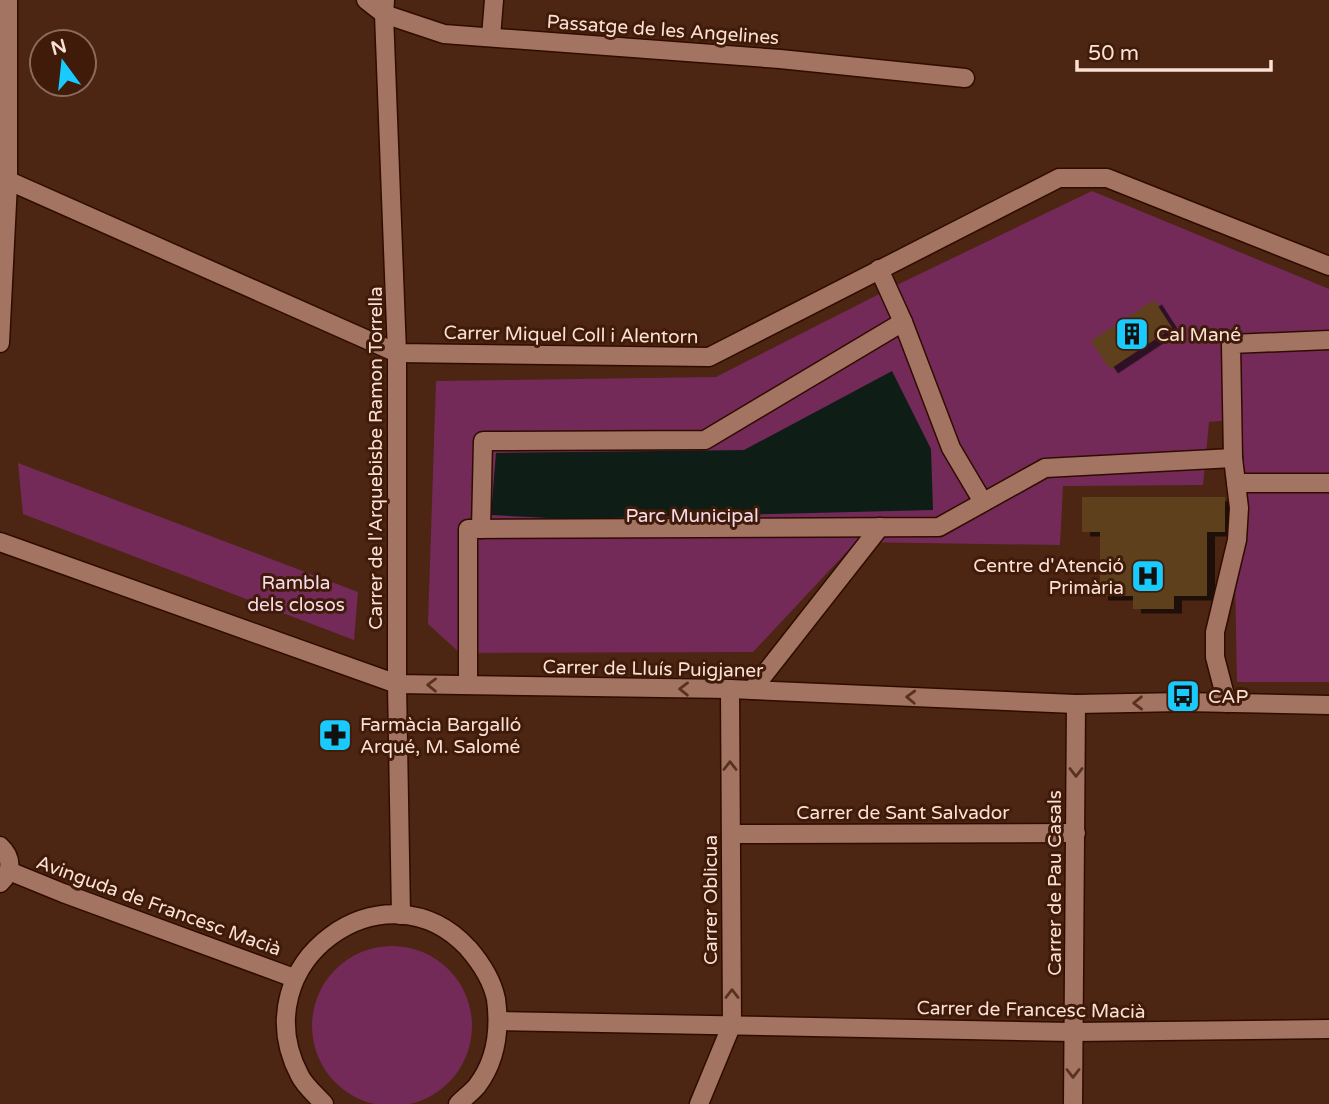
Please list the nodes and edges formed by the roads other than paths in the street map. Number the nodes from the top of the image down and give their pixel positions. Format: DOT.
graph roads {
  1 [pos="8,0"];
  2 [pos="366,0"];
  3 [pos="494,0"];
  4 [pos="385,7"];
  5 [pos="491,37"];
  6 [pos="965,78"];
  7 [pos="4,180"];
  8 [pos="1329,266"];
  9 [pos="879,269"];
  10 [pos="903,322"];
  11 [pos="1329,340"];
  12 [pos="0,343"];
  13 [pos="397,353"];
  14 [pos="1233,458"];
  15 [pos="1329,482"];
  16 [pos="1236,484"];
  17 [pos="983,502"];
  18 [pos="880,527"];
  19 [pos="481,529"];
  20 [pos="0,542"];
  21 [pos="397,684"];
  22 [pos="468,685"];
  23 [pos="730,689"];
  24 [pos="752,690"];
  25 [pos="1227,703"];
  26 [pos="1076,704"];
  27 [pos="1329,705"];
  28 [pos="1076,833"];
  29 [pos="731,834"];
  30 [pos="0,846"];
  31 [pos="4,877"];
  32 [pos="401,915"];
  33 [pos="294,978"];
  34 [pos="499,1021"];
  35 [pos="732,1024"];
  36 [pos="1329,1029"];
  37 [pos="1073,1032"];
  38 [pos="324,1104"];
  39 [pos="458,1104"];
  40 [pos="699,1104"];
  41 [pos="1073,1104"];
  1 -- 7 [label="street"];
  2 -- 4 [label="street, Passatge de les Angelines"];
  3 -- 5 [label="street"];
  4 -- 5 [label="street, Passatge de les Angelines"];
  4 -- 13 [label="street, Carrer de l'Arquebisbe Ramon Torrella"];
  5 -- 6 [label="street, Passatge de les Angelines"];
  7 -- 12 [label="street"];
  7 -- 13 [label="street, Carrer Miquel Coll i Alentorn"];
  8 -- 9 [label="street, Carrer Miquel Coll i Alentorn"];
  9 -- 10 [label="street"];
  9 -- 13 [label="street, Carrer Miquel Coll i Alentorn"];
  10 -- 17 [label="street"];
  10 -- 19 [label="street"];
  11 -- 14 [label="street"];
  13 -- 21 [label="street, Carrer de l'Arquebisbe Ramon Torrella"];
  14 -- 16 [label="street"];
  14 -- 17 [label="street"];
  15 -- 16 [label="street"];
  16 -- 25 [label="street"];
  17 -- 18 [label="street"];
  18 -- 19 [label="street"];
  18 -- 24 [label="street"];
  19 -- 22 [label="street"];
  20 -- 21 [label="street, Carrer de Lluís Puigjaner"];
  22 -- 21 [label="street, Carrer de Lluís Puigjaner, one-way"];
  21 -- 32 [label="street, Carrer de l'Arquebisbe Ramon Torrella"];
  23 -- 22 [label="street, Carrer de Lluís Puigjaner, one-way"];
  23 -- 24 [label="street, Carrer de Lluís Puigjaner"];
  29 -- 23 [label="street, Carrer Oblicua, one-way"];
  26 -- 24 [label="street, Carrer de Lluís Puigjaner, one-way"];
  25 -- 26 [label="street, Carrer de Lluís Puigjaner, one-way"];
  25 -- 27 [label="street, Carrer de Lluís Puigjaner"];
  26 -- 28 [label="street, Carrer de Pau Casals, one-way"];
  28 -- 29 [label="street, Carrer de Sant Salvador"];
  28 -- 37 [label="street, Carrer de Pau Casals"];
  35 -- 29 [label="street, Carrer Oblicua, one-way"];
  30 -- 31 [label="street"];
  31 -- 33 [label="street, Avinguda de Francesc Macià"];
  32 -- 33 [label="street"];
  32 -- 34 [label="street"];
  33 -- 38 [label="street"];
  34 -- 35 [label="street, Carrer de Francesc Macià"];
  34 -- 39 [label="street"];
  35 -- 37 [label="street, Carrer de Francesc Macià"];
  35 -- 40 [label="street, Carrer Oblicua"];
  36 -- 37 [label="street, Carrer de Francesc Macià"];
  37 -- 41 [label="street, Carrer de Pau Casals, one-way"];
}
